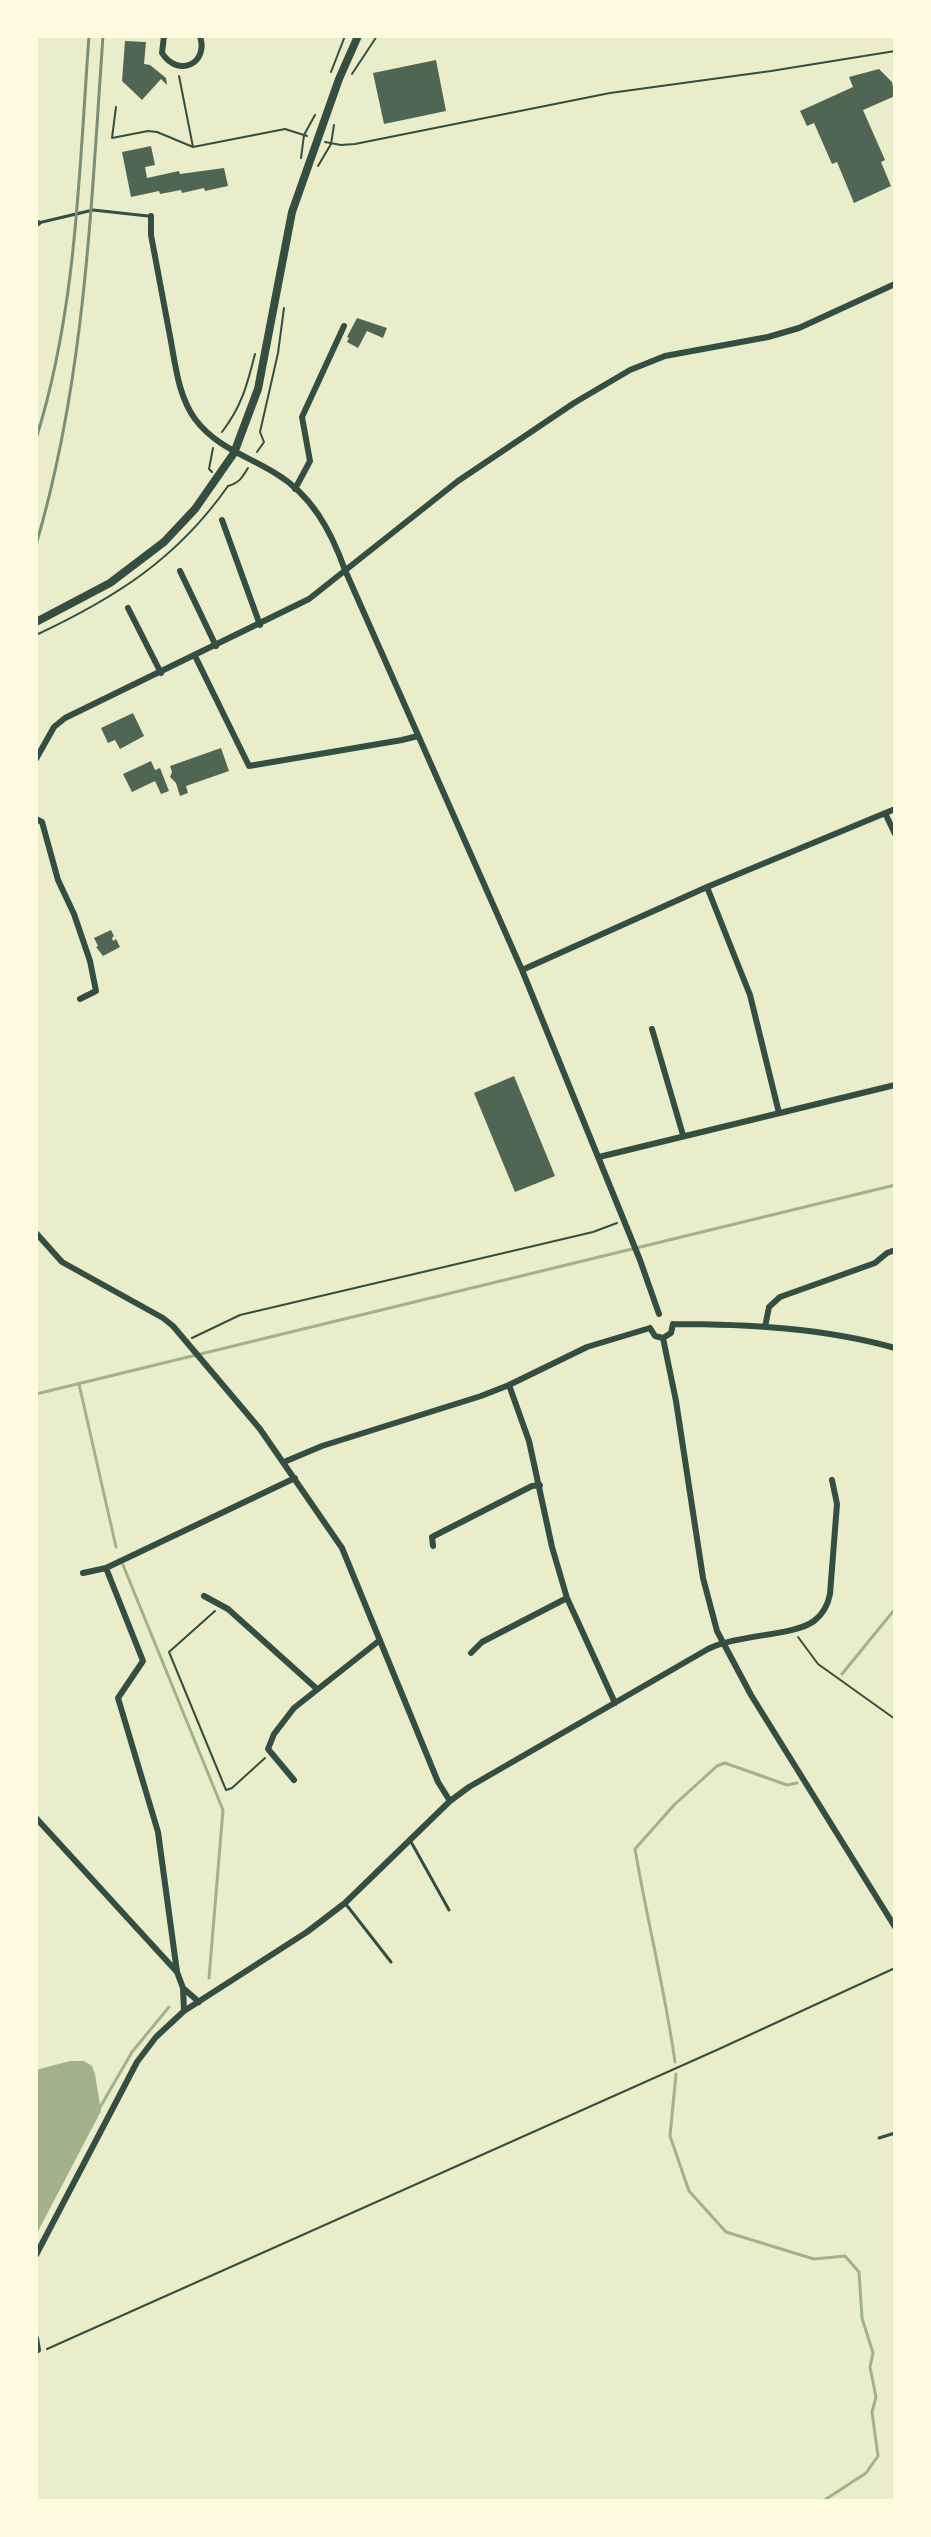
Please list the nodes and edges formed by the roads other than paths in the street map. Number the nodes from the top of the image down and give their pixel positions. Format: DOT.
graph roads {
  1 [pos="164,36"];
  2 [pos="200,36"];
  3 [pos="358,36"];
  4 [pos="151,216"];
  5 [pos="37,223"];
  6 [pos="895,284"];
  7 [pos="344,326"];
  8 [pos="234,453"];
  9 [pos="295,489"];
  10 [pos="222,520"];
  11 [pos="345,570"];
  12 [pos="180,571"];
  13 [pos="128,608"];
  14 [pos="36,622"];
  15 [pos="260,625"];
  16 [pos="216,646"];
  17 [pos="195,656"];
  18 [pos="161,673"];
  19 [pos="418,736"];
  20 [pos="36,759"];
  21 [pos="895,809"];
  22 [pos="885,813"];
  23 [pos="36,819"];
  24 [pos="895,834"];
  25 [pos="707,887"];
  26 [pos="522,970"];
  27 [pos="80,999"];
  28 [pos="652,1029"];
  29 [pos="895,1085"];
  30 [pos="779,1113"];
  31 [pos="683,1135"];
  32 [pos="599,1157"];
  33 [pos="36,1233"];
  34 [pos="895,1250"];
  35 [pos="659,1314"];
  36 [pos="673,1324"];
  37 [pos="765,1327"];
  38 [pos="650,1328"];
  39 [pos="663,1338"];
  40 [pos="895,1348"];
  41 [pos="509,1385"];
  42 [pos="284,1462"];
  43 [pos="295,1478"];
  44 [pos="832,1480"];
  45 [pos="540,1485"];
  46 [pos="433,1546"];
  47 [pos="106,1568"];
  48 [pos="83,1573"];
  49 [pos="204,1596"];
  50 [pos="567,1598"];
  51 [pos="380,1640"];
  52 [pos="722,1642"];
  53 [pos="471,1653"];
  54 [pos="317,1689"];
  55 [pos="615,1703"];
  56 [pos="294,1780"];
  57 [pos="450,1801"];
  58 [pos="36,1818"];
  59 [pos="410,1840"];
  60 [pos="345,1903"];
  61 [pos="449,1910"];
  62 [pos="895,1927"];
  63 [pos="391,1962"];
  64 [pos="177,1972"];
  65 [pos="183,1988"];
  66 [pos="199,2002"];
  67 [pos="184,2011"];
  68 [pos="895,2133"];
  69 [pos="879,2138"];
  70 [pos="36,2255"];
  71 [pos="36,2338"];
  72 [pos="37,2351"];
  1 -- 2 [label="street"];
  3 -- 8 [label="street"];
  4 -- 5 [label="lane"];
  4 -- 8 [label="street"];
  6 -- 11 [label="street"];
  7 -- 9 [label="street"];
  8 -- 9 [label="street"];
  8 -- 14 [label="street"];
  9 -- 11 [label="street"];
  10 -- 15 [label="street"];
  11 -- 15 [label="street"];
  11 -- 19 [label="street"];
  12 -- 16 [label="street"];
  13 -- 18 [label="street"];
  15 -- 16 [label="street"];
  16 -- 17 [label="street"];
  17 -- 18 [label="street"];
  17 -- 19 [label="street"];
  18 -- 20 [label="street"];
  19 -- 26 [label="street"];
  21 -- 22 [label="street"];
  22 -- 24 [label="street"];
  22 -- 25 [label="street"];
  23 -- 27 [label="street"];
  25 -- 26 [label="street"];
  25 -- 30 [label="street"];
  26 -- 32 [label="street"];
  28 -- 31 [label="street"];
  29 -- 30 [label="street"];
  30 -- 31 [label="street"];
  31 -- 32 [label="street"];
  32 -- 35 [label="street"];
  33 -- 42 [label="street"];
  34 -- 37 [label="street"];
  35 -- 36 [label="street"];
  35 -- 38 [label="street"];
  36 -- 37 [label="street"];
  36 -- 39 [label="street"];
  37 -- 40 [label="street"];
  38 -- 39 [label="street"];
  38 -- 41 [label="street"];
  39 -- 52 [label="street"];
  41 -- 42 [label="street"];
  41 -- 45 [label="street"];
  42 -- 43 [label="street"];
  43 -- 47 [label="street"];
  43 -- 51 [label="street"];
  44 -- 52 [label="street"];
  45 -- 46 [label="street"];
  45 -- 50 [label="street"];
  47 -- 48 [label="street"];
  47 -- 64 [label="street"];
  49 -- 54 [label="street"];
  50 -- 53 [label="street"];
  50 -- 55 [label="street"];
  51 -- 54 [label="street"];
  51 -- 57 [label="street"];
  52 -- 55 [label="street"];
  52 -- 62 [label="street"];
  54 -- 56 [label="street"];
  55 -- 57 [label="street"];
  57 -- 59 [label="street"];
  58 -- 64 [label="street"];
  59 -- 60 [label="street"];
  59 -- 61 [label="lane"];
  60 -- 63 [label="lane"];
  60 -- 66 [label="street"];
  64 -- 65 [label="street"];
  65 -- 66 [label="street"];
  65 -- 67 [label="street"];
  66 -- 67 [label="street"];
  67 -- 70 [label="street"];
  68 -- 69 [label="lane"];
  71 -- 72 [label="street"];
}
